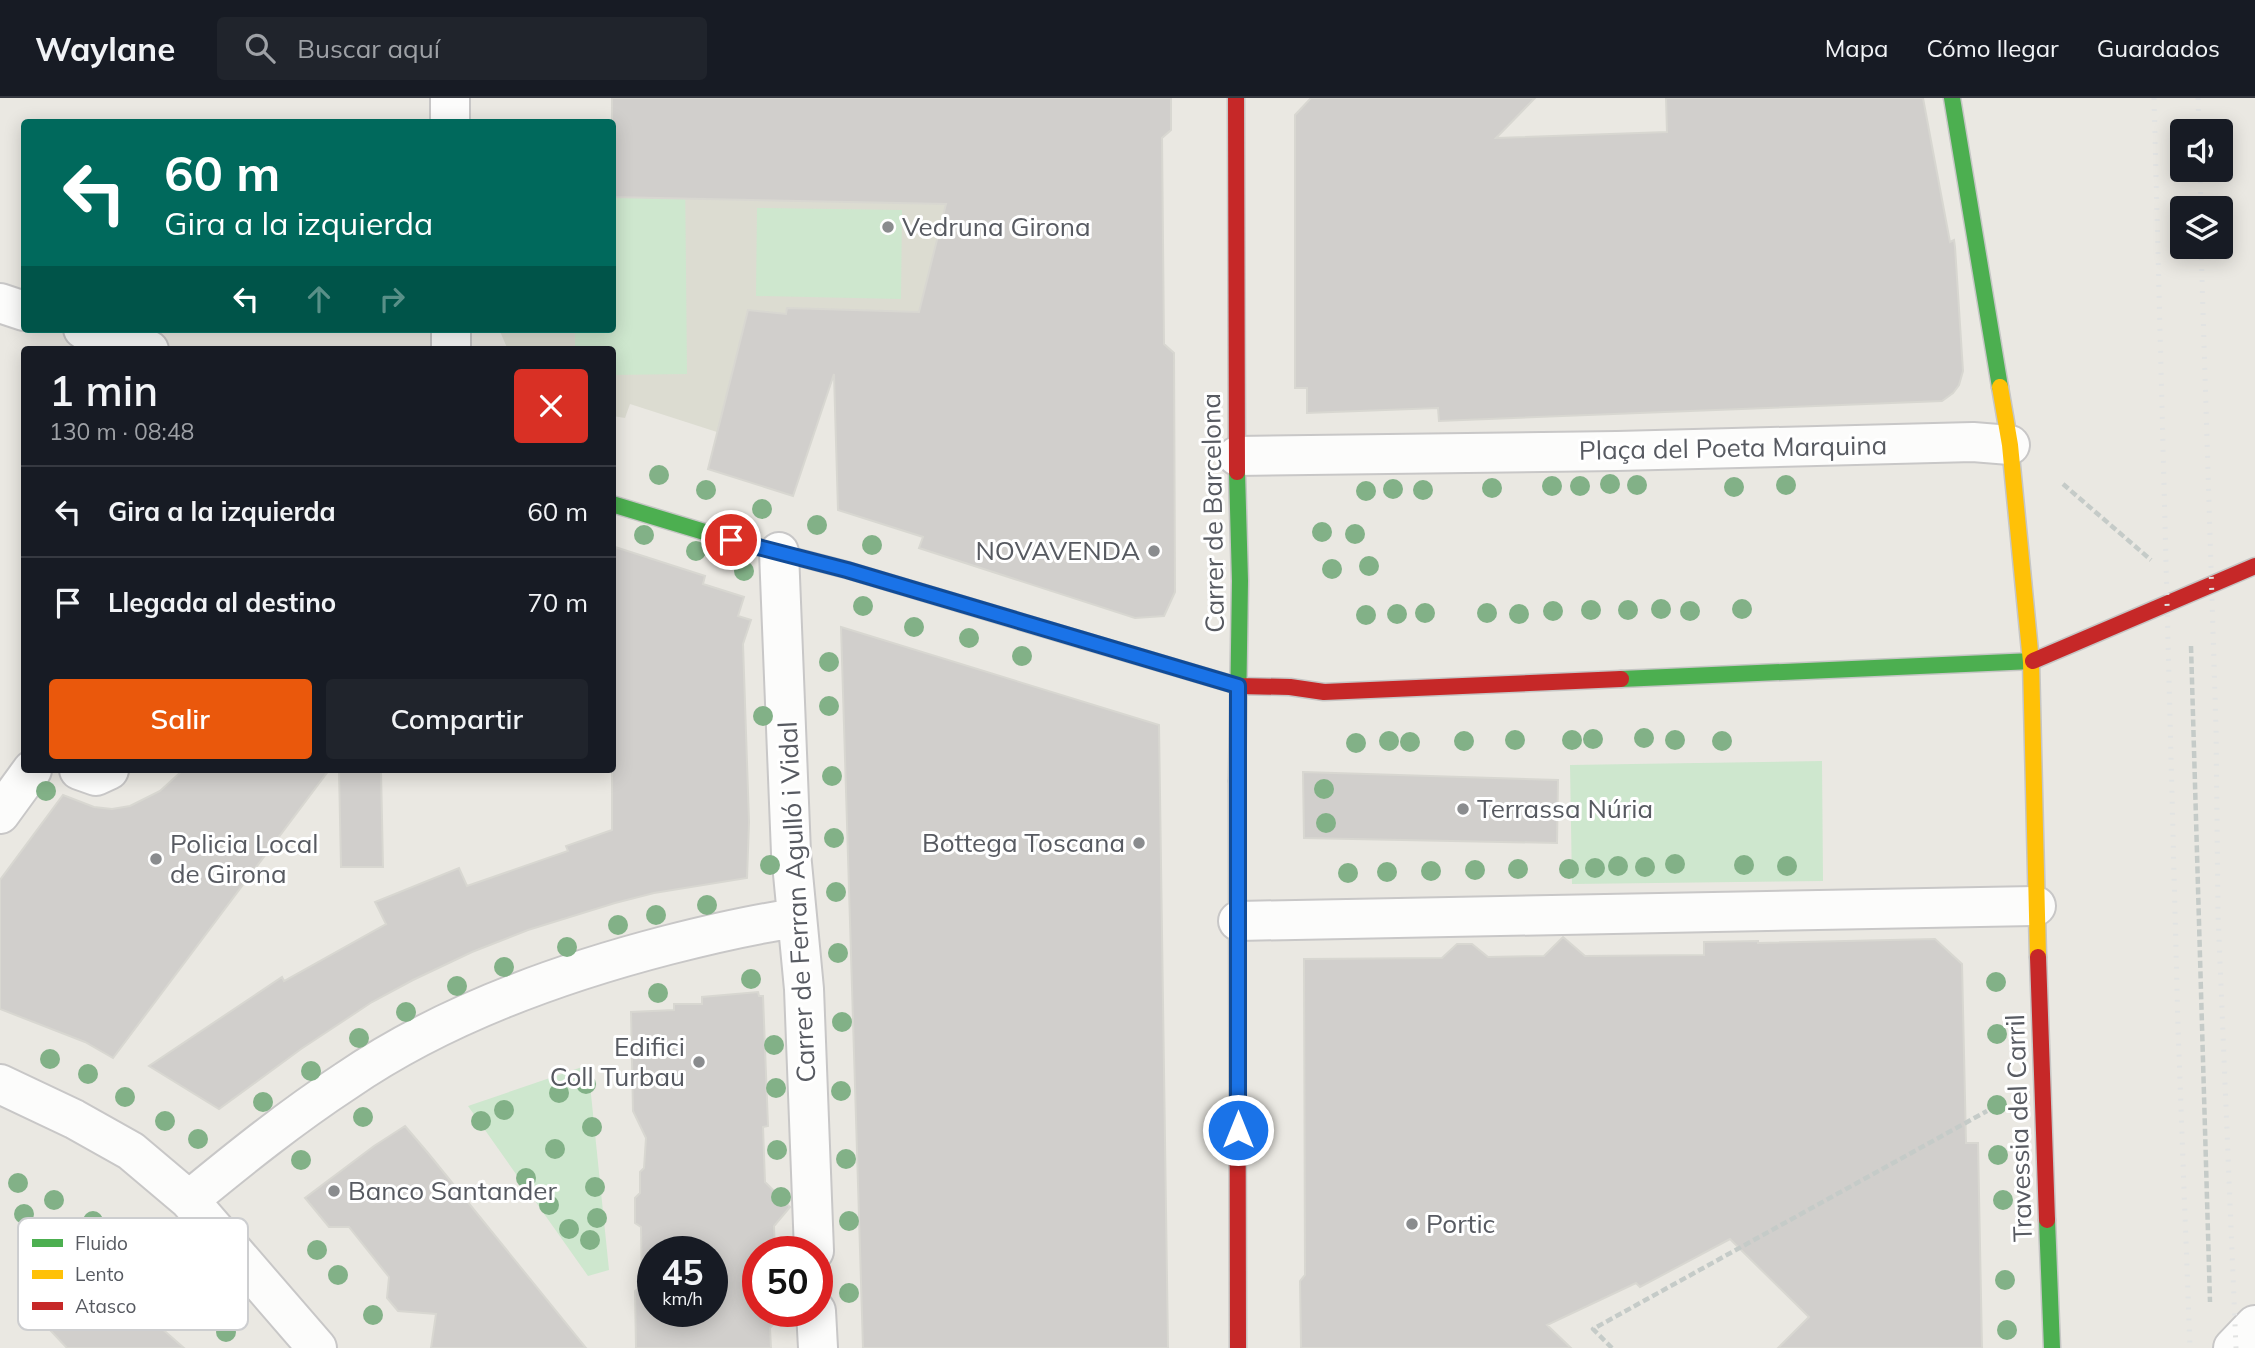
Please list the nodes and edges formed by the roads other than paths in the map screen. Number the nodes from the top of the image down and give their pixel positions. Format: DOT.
graph roads {
  1 [pos="450,98"];
  2 [pos="1952,98"];
  3 [pos="1241,102"];
  4 [pos="450,119"];
  5 [pos="0,303"];
  6 [pos="21,310"];
  7 [pos="96,333"];
  8 [pos="136,346"];
  9 [pos="2010,445"];
  10 [pos="1237,456"];
  11 [pos="616,505"];
  12 [pos="779,552"];
  13 [pos="2255,566"];
  14 [pos="2031,662"];
  15 [pos="1238,686"];
  16 [pos="30,773"];
  17 [pos="0,814"];
  18 [pos="2036,905"];
  19 [pos="797,918"];
  20 [pos="1238,921"];
  21 [pos="0,1084"];
  22 [pos="189,1200"];
  23 [pos="205,1218"];
  24 [pos="813,1236"];
  25 [pos="248,1268"];
  26 [pos="817,1327"];
  27 [pos="317,1348"];
  28 [pos="818,1348"];
  29 [pos="1238,1348"];
  30 [pos="2052,1348"];
  1 -- 4 [label="street"];
  2 -- 9 [label="street"];
  3 -- 10 [label="street, Carrer de Barcelona"];
  5 -- 6 [label="street"];
  7 -- 8 [label="street"];
  9 -- 10 [label="street, Plaça del Poeta Marquina"];
  9 -- 14 [label="street"];
  10 -- 15 [label="street, Carrer de Barcelona"];
  11 -- 12 [label="street"];
  12 -- 15 [label="street"];
  12 -- 19 [label="street, Carrer de Ferran Agulló i Vidal"];
  13 -- 14 [label="street"];
  14 -- 15 [label="street"];
  14 -- 18 [label="street"];
  15 -- 20 [label="street, Carrer de Barcelona"];
  16 -- 17 [label="street"];
  18 -- 20 [label="street"];
  18 -- 30 [label="street, Travessia del Carril"];
  19 -- 22 [label="street"];
  19 -- 24 [label="street, Carrer de Ferran Agulló i Vidal"];
  20 -- 29 [label="street, Carrer de Barcelona"];
  21 -- 22 [label="street"];
  22 -- 23 [label="street"];
  25 -- 27 [label="street"];
  26 -- 28 [label="street"];
}
